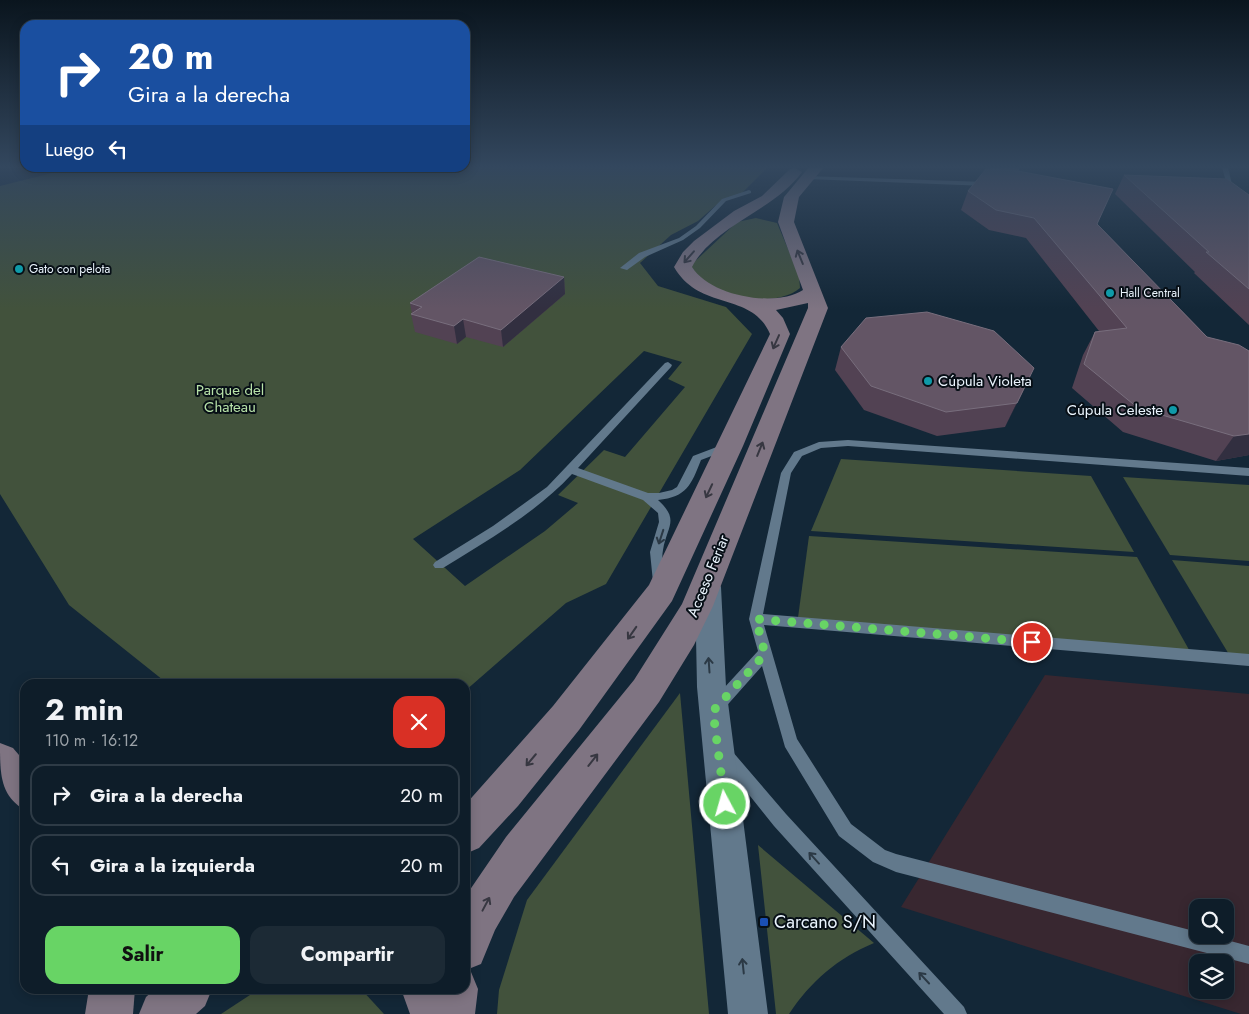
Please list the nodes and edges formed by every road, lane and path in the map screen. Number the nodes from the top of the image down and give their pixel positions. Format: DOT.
graph roads {
  1 [pos="710,214"];
  2 [pos="740,214"];
  3 [pos="747,214"];
  4 [pos="787,214"];
  5 [pos="786,222"];
  6 [pos="624,268"];
  7 [pos="814,292"];
  8 [pos="755,305"];
  9 [pos="668,365"];
  10 [pos="730,446"];
  11 [pos="570,469"];
  12 [pos="1249,472"];
  13 [pos="646,497"];
  14 [pos="439,565"];
  15 [pos="708,575"];
  16 [pos="660,592"];
  17 [pos="756,619"];
  18 [pos="765,654"];
  19 [pos="1249,660"];
  20 [pos="713,711"];
  21 [pos="719,747"];
  22 [pos="0,761"];
  23 [pos="20,786"];
  24 [pos="470,829"];
  25 [pos="470,937"];
  26 [pos="1249,955"];
  27 [pos="111,994"];
  28 [pos="183,994"];
  29 [pos="426,994"];
  30 [pos="453,994"];
  31 [pos="109,1014"];
  32 [pos="163,1014"];
  33 [pos="434,1014"];
  34 [pos="451,1014"];
  35 [pos="748,1014"];
  36 [pos="957,1014"];
  1 -- 6 [label="lane"];
  2 -- 8 [label="main road, one-way"];
  3 -- 5 [label="main road"];
  4 -- 5 [label="main road"];
  7 -- 5 [label="main road, Acceso Feriar, one-way"];
  7 -- 8 [label="main road"];
  15 -- 7 [label="main road, Acceso Feriar, one-way"];
  8 -- 10 [label="main road, one-way"];
  9 -- 11 [label="lane"];
  10 -- 13 [label="lane"];
  10 -- 16 [label="main road, one-way"];
  11 -- 13 [label="lane"];
  11 -- 14 [label="lane"];
  12 -- 17 [label="lane"];
  13 -- 16 [label="lane, one-way"];
  20 -- 15 [label="street, one-way"];
  25 -- 15 [label="main road, Acceso Feriar, one-way"];
  16 -- 24 [label="main road, one-way"];
  17 -- 18 [label="lane"];
  17 -- 19 [label="lane"];
  18 -- 20 [label="lane"];
  18 -- 26 [label="lane"];
  20 -- 21 [label="street"];
  35 -- 21 [label="street, one-way"];
  36 -- 21 [label="lane, one-way"];
  22 -- 23 [label="main road"];
  27 -- 31 [label="main road"];
  28 -- 32 [label="main road"];
  29 -- 33 [label="main road"];
  30 -- 34 [label="main road"];
}
